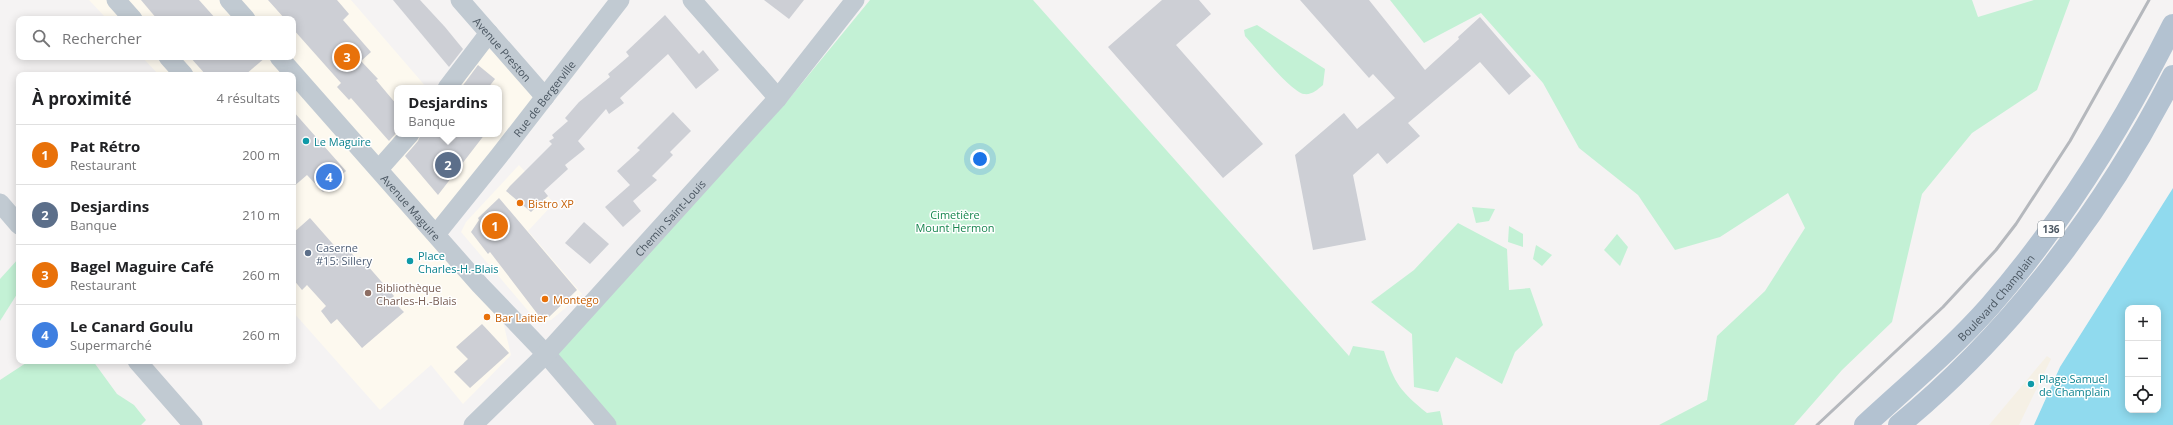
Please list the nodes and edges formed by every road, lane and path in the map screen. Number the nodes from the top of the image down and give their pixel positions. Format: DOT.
graph roads {
  1 [pos="116,0"];
  2 [pos="229,0"];
  3 [pos="460,0"];
  4 [pos="620,0"];
  5 [pos="692,0"];
  6 [pos="855,0"];
  7 [pos="130,16"];
  8 [pos="243,16"];
  9 [pos="2173,25"];
  10 [pos="489,33"];
  11 [pos="171,60"];
  12 [pos="282,60"];
  13 [pos="181,72"];
  14 [pos="292,72"];
  15 [pos="296,76"];
  16 [pos="2173,76"];
  17 [pos="449,85"];
  18 [pos="545,97"];
  19 [pos="778,98"];
  20 [pos="407,137"];
  21 [pos="379,170"];
  22 [pos="0,203"];
  23 [pos="16,222"];
  24 [pos="437,233"];
  25 [pos="546,354"];
  26 [pos="140,364"];
  27 [pos="193,425"];
  28 [pos="473,425"];
  29 [pos="607,425"];
  30 [pos="1865,425"];
  31 [pos="1898,425"];
  1 -- 7 [label="street"];
  2 -- 8 [label="street"];
  3 -- 10 [label="street, Avenue Preston"];
  4 -- 18 [label="street, Rue de Bergerville"];
  5 -- 19 [label="street"];
  6 -- 19 [label="street, Chemin Saint-Louis"];
  9 -- 30 [label="main road, Boulevard Champlain / 136"];
  10 -- 17 [label="street"];
  10 -- 18 [label="street, Avenue Preston"];
  11 -- 13 [label="street"];
  12 -- 14 [label="street, Avenue Maguire"];
  15 -- 21 [label="street, Avenue Maguire"];
  16 -- 31 [label="main road, 136"];
  18 -- 24 [label="street, Rue de Bergerville"];
  19 -- 25 [label="street, Chemin Saint-Louis"];
  20 -- 21 [label="street"];
  21 -- 24 [label="street, Avenue Maguire"];
  22 -- 23 [label="street"];
  24 -- 25 [label="street, Avenue Maguire"];
  25 -- 28 [label="street, Chemin Saint-Louis"];
  25 -- 29 [label="street, Avenue Maguire"];
  26 -- 27 [label="street"];
}
